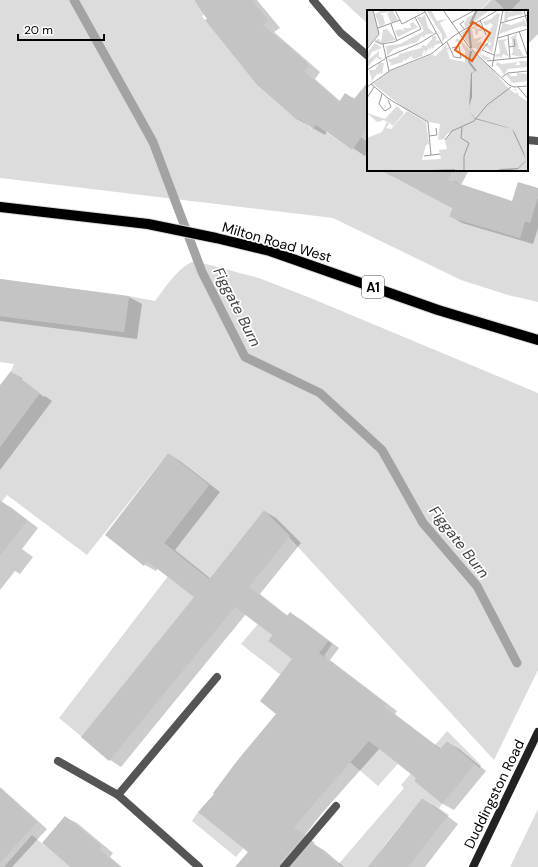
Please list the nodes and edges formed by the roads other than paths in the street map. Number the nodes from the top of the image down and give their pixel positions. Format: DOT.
graph roads {
  1 [pos="313,0"];
  2 [pos="367,55"];
  3 [pos="0,207"];
  4 [pos="538,340"];
  5 [pos="217,677"];
  6 [pos="538,732"];
  7 [pos="58,761"];
  8 [pos="118,795"];
  9 [pos="336,806"];
  10 [pos="199,867"];
  11 [pos="284,867"];
  12 [pos="473,867"];
  1 -- 2 [label="street"];
  3 -- 4 [label="main road, Milton Road West / A1"];
  5 -- 8 [label="street"];
  6 -- 12 [label="street, Duddingston Road"];
  7 -- 8 [label="street"];
  8 -- 10 [label="street"];
  9 -- 11 [label="street"];
}
